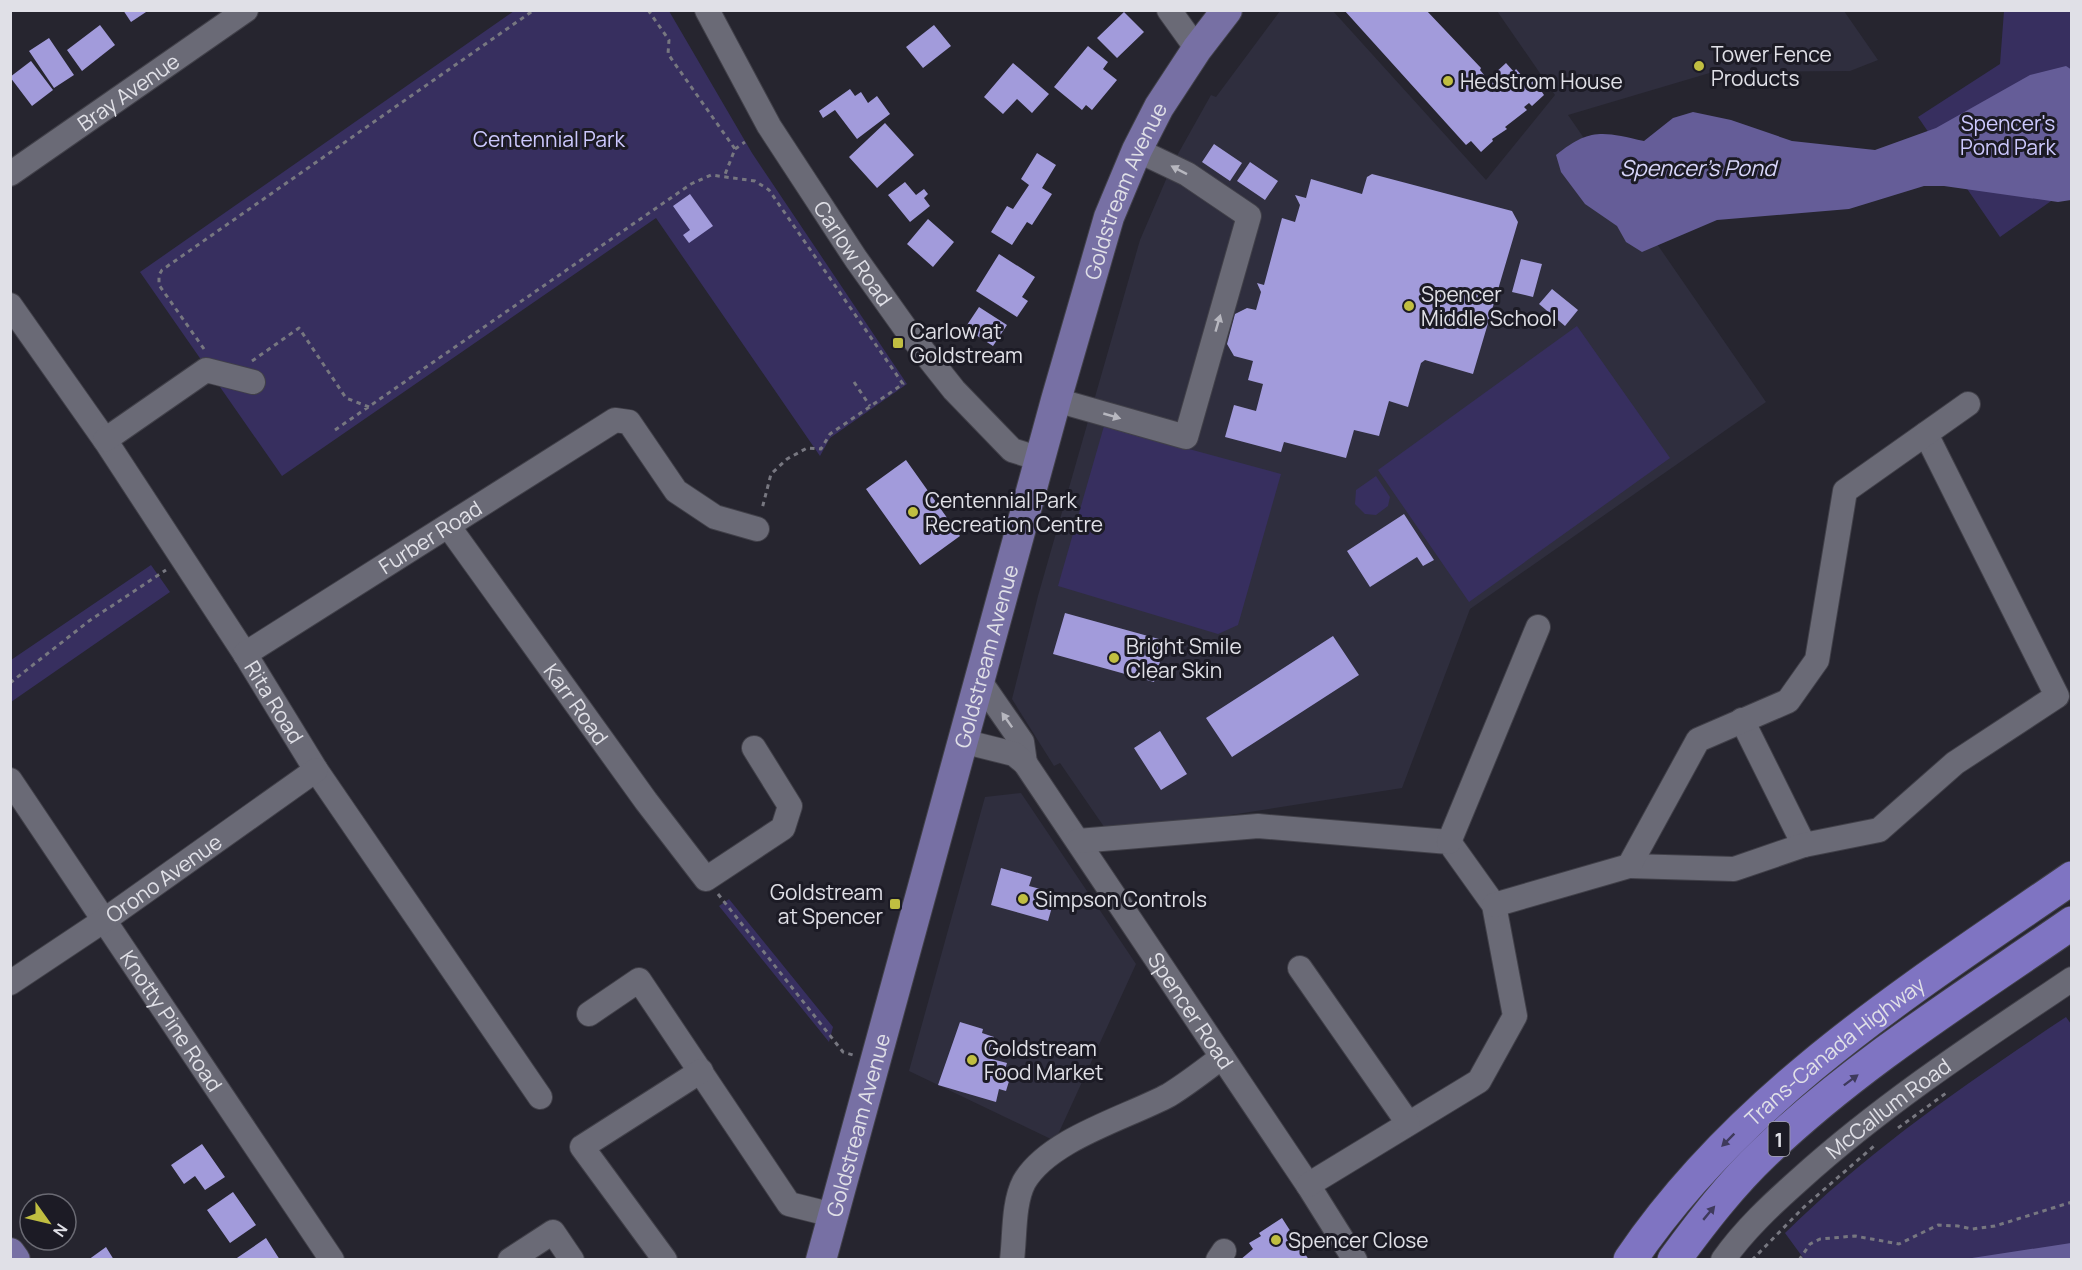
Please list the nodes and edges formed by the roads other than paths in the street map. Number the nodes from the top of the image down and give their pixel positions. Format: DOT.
graph roads {
  1 [pos="246,10"];
  2 [pos="707,10"];
  3 [pos="1169,10"];
  4 [pos="1227,10"];
  5 [pos="1197,49"];
  6 [pos="1137,150"];
  7 [pos="10,174"];
  8 [pos="10,305"];
  9 [pos="242,380"];
  10 [pos="1056,400"];
  11 [pos="1968,404"];
  12 [pos="1926,434"];
  13 [pos="105,440"];
  14 [pos="1040,459"];
  15 [pos="449,527"];
  16 [pos="757,529"];
  17 [pos="1538,627"];
  18 [pos="245,654"];
  19 [pos="980,680"];
  20 [pos="1742,720"];
  21 [pos="962,741"];
  22 [pos="754,748"];
  23 [pos="1025,763"];
  24 [pos="316,770"];
  25 [pos="10,780"];
  26 [pos="1078,841"];
  27 [pos="1449,842"];
  28 [pos="1804,844"];
  29 [pos="2072,862"];
  30 [pos="1629,866"];
  31 [pos="2072,878"];
  32 [pos="1494,905"];
  33 [pos="106,919"];
  34 [pos="2072,922"];
  35 [pos="2072,941"];
  36 [pos="1300,968"];
  37 [pos="2072,979"];
  38 [pos="10,983"];
  39 [pos="589,1014"];
  40 [pos="1904,1040"];
  41 [pos="1222,1057"];
  42 [pos="1818,1059"];
  43 [pos="701,1071"];
  44 [pos="540,1097"];
  45 [pos="1408,1123"];
  46 [pos="1308,1185"];
  47 [pos="833,1215"];
  48 [pos="10,1253"];
  49 [pos="15,1260"];
  50 [pos="332,1260"];
  51 [pos="510,1260"];
  52 [pos="572,1260"];
  53 [pos="665,1260"];
  54 [pos="821,1260"];
  55 [pos="1012,1260"];
  56 [pos="1355,1260"];
  57 [pos="1630,1260"];
  58 [pos="1674,1260"];
  59 [pos="1723,1260"];
  1 -- 7 [label="street, Bray Avenue"];
  2 -- 14 [label="street, Carlow Road"];
  3 -- 5 [label="street"];
  4 -- 5 [label="main road, Goldstream Avenue"];
  5 -- 6 [label="main road, Goldstream Avenue"];
  6 -- 10 [label="main road, Goldstream Avenue"];
  10 -- 6 [label="street, one-way"];
  8 -- 13 [label="street, Rita Road"];
  9 -- 13 [label="street"];
  10 -- 14 [label="main road, Goldstream Avenue"];
  11 -- 12 [label="street"];
  12 -- 20 [label="street"];
  12 -- 28 [label="street"];
  13 -- 18 [label="street, Rita Road"];
  14 -- 19 [label="main road, Goldstream Avenue"];
  15 -- 16 [label="street, Furber Road"];
  15 -- 18 [label="street, Furber Road"];
  15 -- 22 [label="street, Karr Road"];
  17 -- 27 [label="street"];
  18 -- 24 [label="street, Rita Road"];
  19 -- 21 [label="main road, Goldstream Avenue"];
  23 -- 19 [label="street, Spencer Road, one-way"];
  20 -- 28 [label="street"];
  20 -- 30 [label="street"];
  21 -- 23 [label="street, Spencer Road"];
  21 -- 47 [label="main road, Goldstream Avenue"];
  23 -- 26 [label="street, Spencer Road"];
  24 -- 33 [label="street, Orono Avenue"];
  24 -- 44 [label="street, Rita Road"];
  25 -- 33 [label="street, Knotty Pine Road"];
  26 -- 27 [label="street"];
  26 -- 41 [label="street, Spencer Road"];
  27 -- 32 [label="street"];
  28 -- 30 [label="street"];
  29 -- 42 [label="highway"];
  30 -- 32 [label="street"];
  31 -- 42 [label="highway, Trans-Canada Highway / 1"];
  32 -- 45 [label="street"];
  33 -- 38 [label="street, Orono Avenue"];
  33 -- 50 [label="street, Knotty Pine Road"];
  34 -- 40 [label="highway, Trans-Canada Highway / 1"];
  35 -- 40 [label="highway"];
  36 -- 45 [label="street"];
  37 -- 59 [label="street, McCallum Road"];
  39 -- 43 [label="street"];
  58 -- 40 [label="highway, Trans-Canada Highway / 1, one-way"];
  41 -- 46 [label="street, Spencer Road"];
  41 -- 55 [label="street"];
  42 -- 57 [label="highway, Trans-Canada Highway / 1, one-way"];
  43 -- 47 [label="street"];
  43 -- 53 [label="street"];
  45 -- 46 [label="street"];
  46 -- 56 [label="street, Spencer Road"];
  47 -- 54 [label="main road, Goldstream Avenue"];
  48 -- 49 [label="main road"];
  51 -- 52 [label="street"];
}
